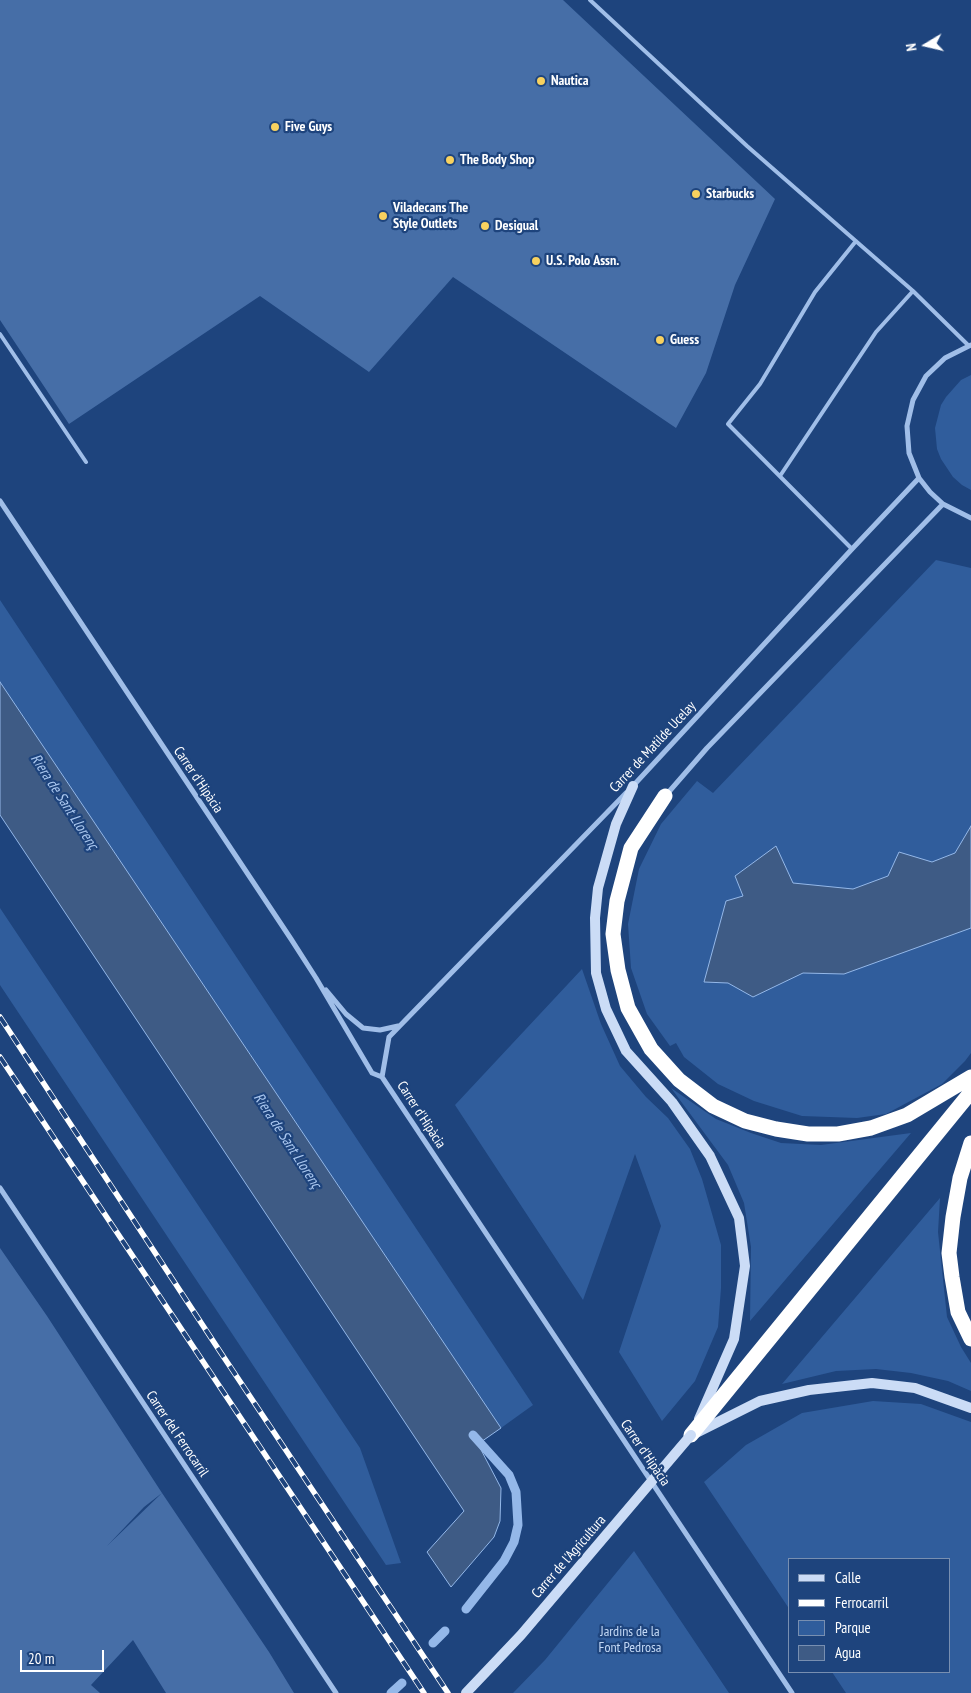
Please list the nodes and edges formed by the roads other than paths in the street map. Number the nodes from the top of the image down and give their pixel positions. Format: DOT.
graph roads {
  1 [pos="590,0"];
  2 [pos="856,241"];
  3 [pos="913,291"];
  4 [pos="0,334"];
  5 [pos="970,345"];
  6 [pos="86,462"];
  7 [pos="780,476"];
  8 [pos="920,478"];
  9 [pos="0,502"];
  10 [pos="943,504"];
  11 [pos="971,518"];
  12 [pos="852,549"];
  13 [pos="633,786"];
  14 [pos="665,796"];
  15 [pos="316,978"];
  16 [pos="398,1026"];
  17 [pos="382,1077"];
  18 [pos="971,1077"];
  19 [pos="971,1092"];
  20 [pos="971,1143"];
  21 [pos="0,1188"];
  22 [pos="971,1339"];
  23 [pos="971,1408"];
  24 [pos="691,1436"];
  25 [pos="336,1693"];
  26 [pos="466,1693"];
  27 [pos="792,1693"];
  1 -- 2 [label="lane"];
  2 -- 3 [label="lane"];
  2 -- 7 [label="lane"];
  3 -- 5 [label="lane"];
  3 -- 7 [label="lane"];
  4 -- 6 [label="lane"];
  5 -- 8 [label="street"];
  7 -- 12 [label="lane"];
  8 -- 10 [label="street"];
  8 -- 12 [label="street, Carrer de Matilde Ucelay"];
  9 -- 15 [label="street, Carrer d'Hipàcia"];
  10 -- 11 [label="street"];
  10 -- 14 [label="street"];
  12 -- 13 [label="street, Carrer de Matilde Ucelay"];
  13 -- 16 [label="street, Carrer de Matilde Ucelay"];
  13 -- 24 [label="street"];
  14 -- 18 [label="highway"];
  15 -- 16 [label="street"];
  15 -- 17 [label="street, Carrer d'Hipàcia"];
  16 -- 17 [label="street, Carrer de Matilde Ucelay"];
  17 -- 27 [label="street, Carrer d'Hipàcia"];
  19 -- 24 [label="highway"];
  20 -- 22 [label="highway"];
  21 -- 25 [label="street, Carrer del Ferrocarril"];
  23 -- 24 [label="street"];
  24 -- 26 [label="street, Carrer de l'Agricultura, bridge"];
}
